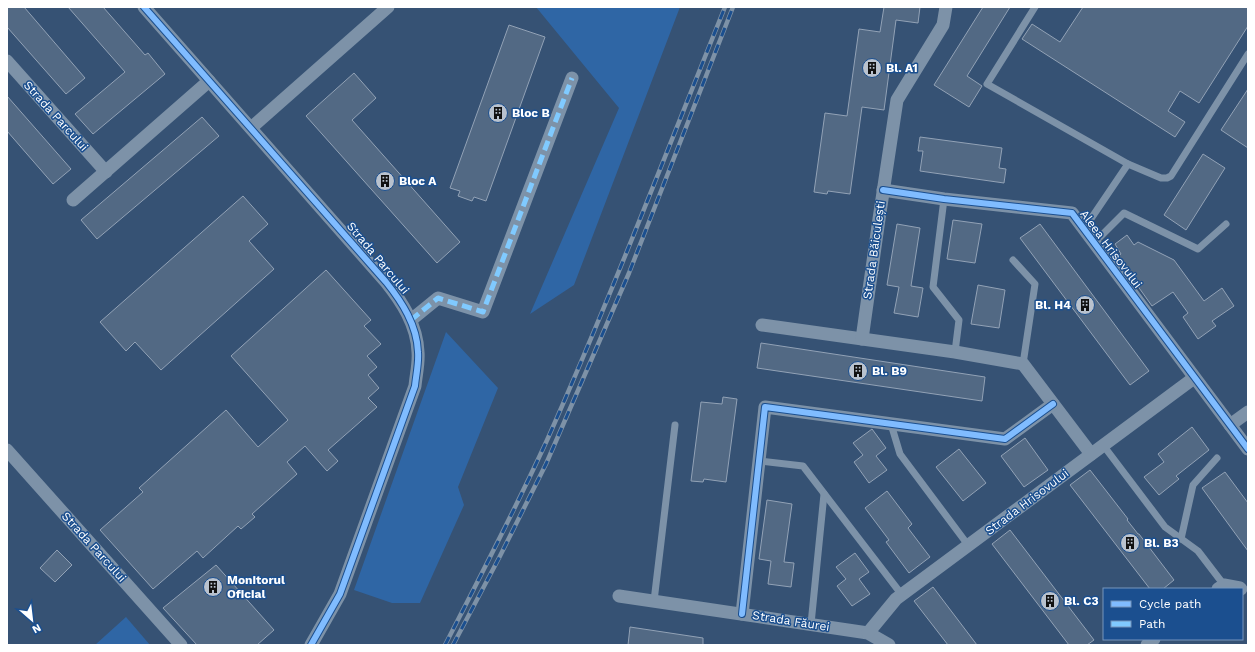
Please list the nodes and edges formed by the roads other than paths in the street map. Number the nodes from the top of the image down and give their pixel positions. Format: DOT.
graph roads {
  1 [pos="144,7"];
  2 [pos="388,7"];
  3 [pos="946,7"];
  4 [pos="1035,7"];
  5 [pos="1248,54"];
  6 [pos="7,61"];
  7 [pos="572,78"];
  8 [pos="209,81"];
  9 [pos="251,128"];
  10 [pos="1128,164"];
  11 [pos="106,172"];
  12 [pos="883,190"];
  13 [pos="944,199"];
  14 [pos="73,200"];
  15 [pos="1226,224"];
  16 [pos="1084,229"];
  17 [pos="1094,243"];
  18 [pos="1013,260"];
  19 [pos="411,320"];
  20 [pos="762,325"];
  21 [pos="862,339"];
  22 [pos="955,352"];
  23 [pos="1023,364"];
  24 [pos="1194,378"];
  25 [pos="1053,404"];
  26 [pos="1248,412"];
  27 [pos="891,424"];
  28 [pos="675,425"];
  29 [pos="1230,425"];
  30 [pos="1103,445"];
  31 [pos="1248,448"];
  32 [pos="7,450"];
  33 [pos="1091,454"];
  34 [pos="1217,458"];
  35 [pos="759,461"];
  36 [pos="824,494"];
  37 [pos="1181,539"];
  38 [pos="968,546"];
  39 [pos="1221,587"];
  40 [pos="1240,588"];
  41 [pos="902,595"];
  42 [pos="619,596"];
  43 [pos="654,601"];
  44 [pos="742,614"];
  45 [pos="811,624"];
  46 [pos="868,633"];
  47 [pos="181,645"];
  48 [pos="311,645"];
  49 [pos="888,645"];
  1 -- 8 [label="street, Strada Parcului"];
  2 -- 9 [label="street"];
  3 -- 12 [label="street, Strada Băiculești"];
  4 -- 10 [label="lane"];
  5 -- 10 [label="lane"];
  6 -- 11 [label="street, Strada Parcului"];
  7 -- 19 [label="street"];
  8 -- 9 [label="street, Strada Parcului"];
  8 -- 11 [label="street"];
  9 -- 19 [label="street, Strada Parcului"];
  10 -- 16 [label="lane"];
  11 -- 14 [label="street"];
  12 -- 13 [label="street, Aleea Hrisovului"];
  12 -- 21 [label="street, Strada Băiculești"];
  13 -- 16 [label="street, Aleea Hrisovului"];
  13 -- 22 [label="lane"];
  15 -- 17 [label="lane"];
  16 -- 17 [label="street, Aleea Hrisovului"];
  17 -- 24 [label="street, Aleea Hrisovului"];
  18 -- 23 [label="lane"];
  19 -- 48 [label="street, Strada Parcului"];
  20 -- 21 [label="street"];
  21 -- 22 [label="street"];
  22 -- 23 [label="street"];
  23 -- 25 [label="street"];
  24 -- 29 [label="street, Aleea Hrisovului"];
  24 -- 30 [label="street, Strada Hrisovului"];
  25 -- 27 [label="street"];
  25 -- 33 [label="street"];
  26 -- 29 [label="street"];
  27 -- 35 [label="street"];
  27 -- 38 [label="lane"];
  28 -- 43 [label="lane"];
  29 -- 31 [label="street, Aleea Hrisovului"];
  30 -- 33 [label="street, Strada Hrisovului"];
  30 -- 37 [label="lane"];
  32 -- 47 [label="street, Strada Parcului"];
  33 -- 38 [label="street, Strada Hrisovului"];
  34 -- 37 [label="lane"];
  35 -- 36 [label="lane"];
  35 -- 44 [label="street"];
  36 -- 41 [label="lane"];
  36 -- 45 [label="lane"];
  37 -- 39 [label="lane"];
  38 -- 41 [label="street, Strada Hrisovului"];
  39 -- 40 [label="street"];
  41 -- 46 [label="street, Strada Hrisovului"];
  42 -- 43 [label="street, Strada Făurei"];
  43 -- 44 [label="street, Strada Făurei"];
  44 -- 45 [label="street, Strada Făurei"];
  45 -- 46 [label="street, Strada Făurei"];
  46 -- 49 [label="street, Strada Făurei"];
}
